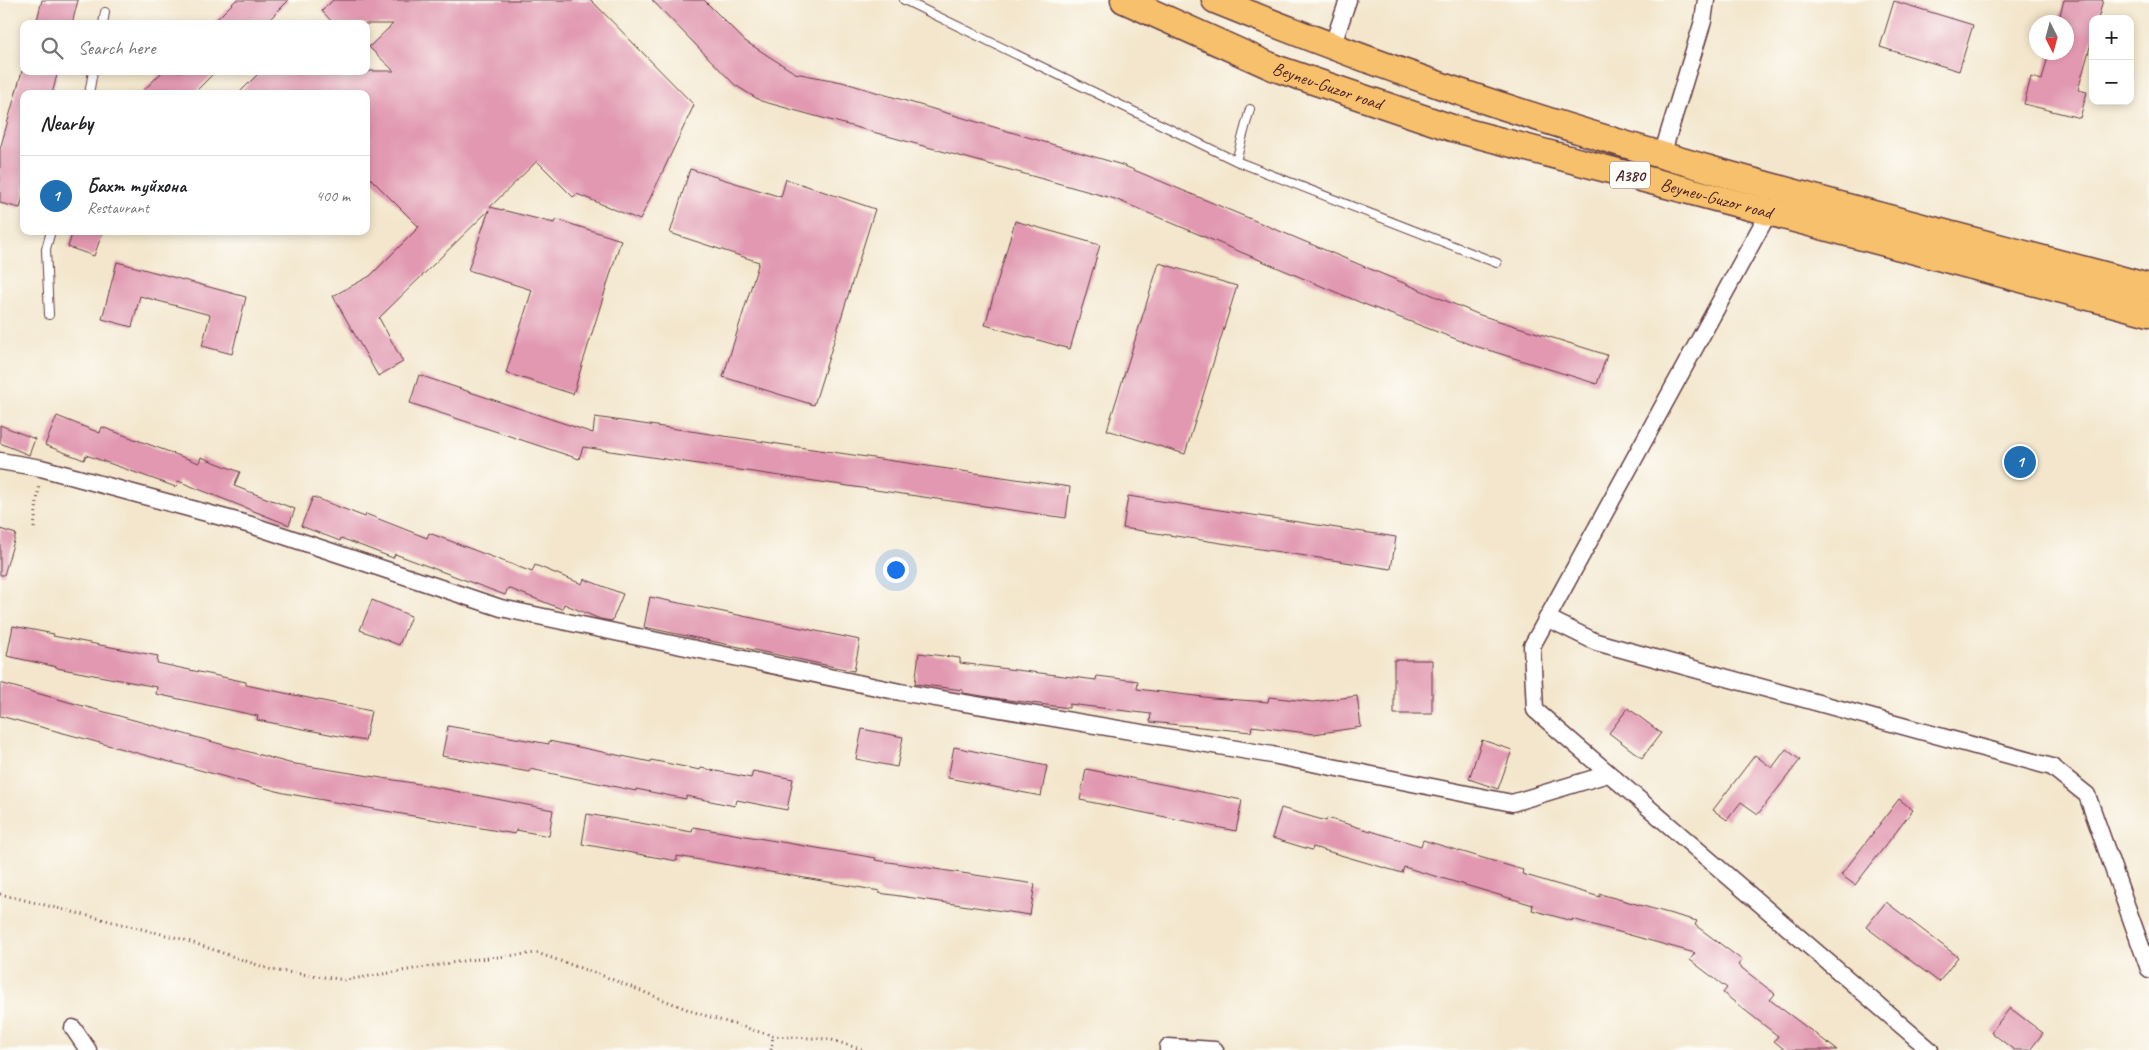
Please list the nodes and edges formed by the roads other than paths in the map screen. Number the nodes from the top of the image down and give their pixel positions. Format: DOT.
graph roads {
  1 [pos="904,0"];
  2 [pos="1124,0"];
  3 [pos="1215,0"];
  4 [pos="1348,0"];
  5 [pos="1706,0"];
  6 [pos="105,12"];
  7 [pos="104,20"];
  8 [pos="1324,44"];
  9 [pos="92,75"];
  10 [pos="1301,78"];
  11 [pos="89,90"];
  12 [pos="1250,109"];
  13 [pos="1662,155"];
  14 [pos="1236,161"];
  15 [pos="1769,212"];
  16 [pos="50,235"];
  17 [pos="1497,263"];
  18 [pos="2149,287"];
  19 [pos="2149,313"];
  20 [pos="49,315"];
  21 [pos="0,461"];
  22 [pos="1547,618"];
  23 [pos="1608,774"];
  24 [pos="2149,969"];
  25 [pos="73,1028"];
  26 [pos="88,1050"];
  27 [pos="1168,1050"];
  28 [pos="1215,1050"];
  29 [pos="1930,1050"];
  1 -- 14 [label="lane"];
  2 -- 10 [label="highway, Beyneu-Guzor road / A380"];
  3 -- 8 [label="highway, Beyneu-Guzor road / A380"];
  4 -- 8 [label="street"];
  5 -- 13 [label="street"];
  6 -- 7 [label="lane"];
  8 -- 10 [label="highway"];
  8 -- 13 [label="highway, Beyneu-Guzor road / A380"];
  9 -- 11 [label="lane"];
  10 -- 15 [label="highway, Beyneu-Guzor road / A380"];
  12 -- 14 [label="lane"];
  13 -- 18 [label="highway, Beyneu-Guzor road / A380"];
  14 -- 17 [label="lane"];
  15 -- 19 [label="highway, Beyneu-Guzor road / A380"];
  15 -- 22 [label="street"];
  16 -- 20 [label="lane"];
  21 -- 23 [label="street"];
  22 -- 23 [label="street"];
  22 -- 24 [label="street"];
  23 -- 29 [label="street"];
  25 -- 26 [label="street"];
  27 -- 28 [label="street"];
}
